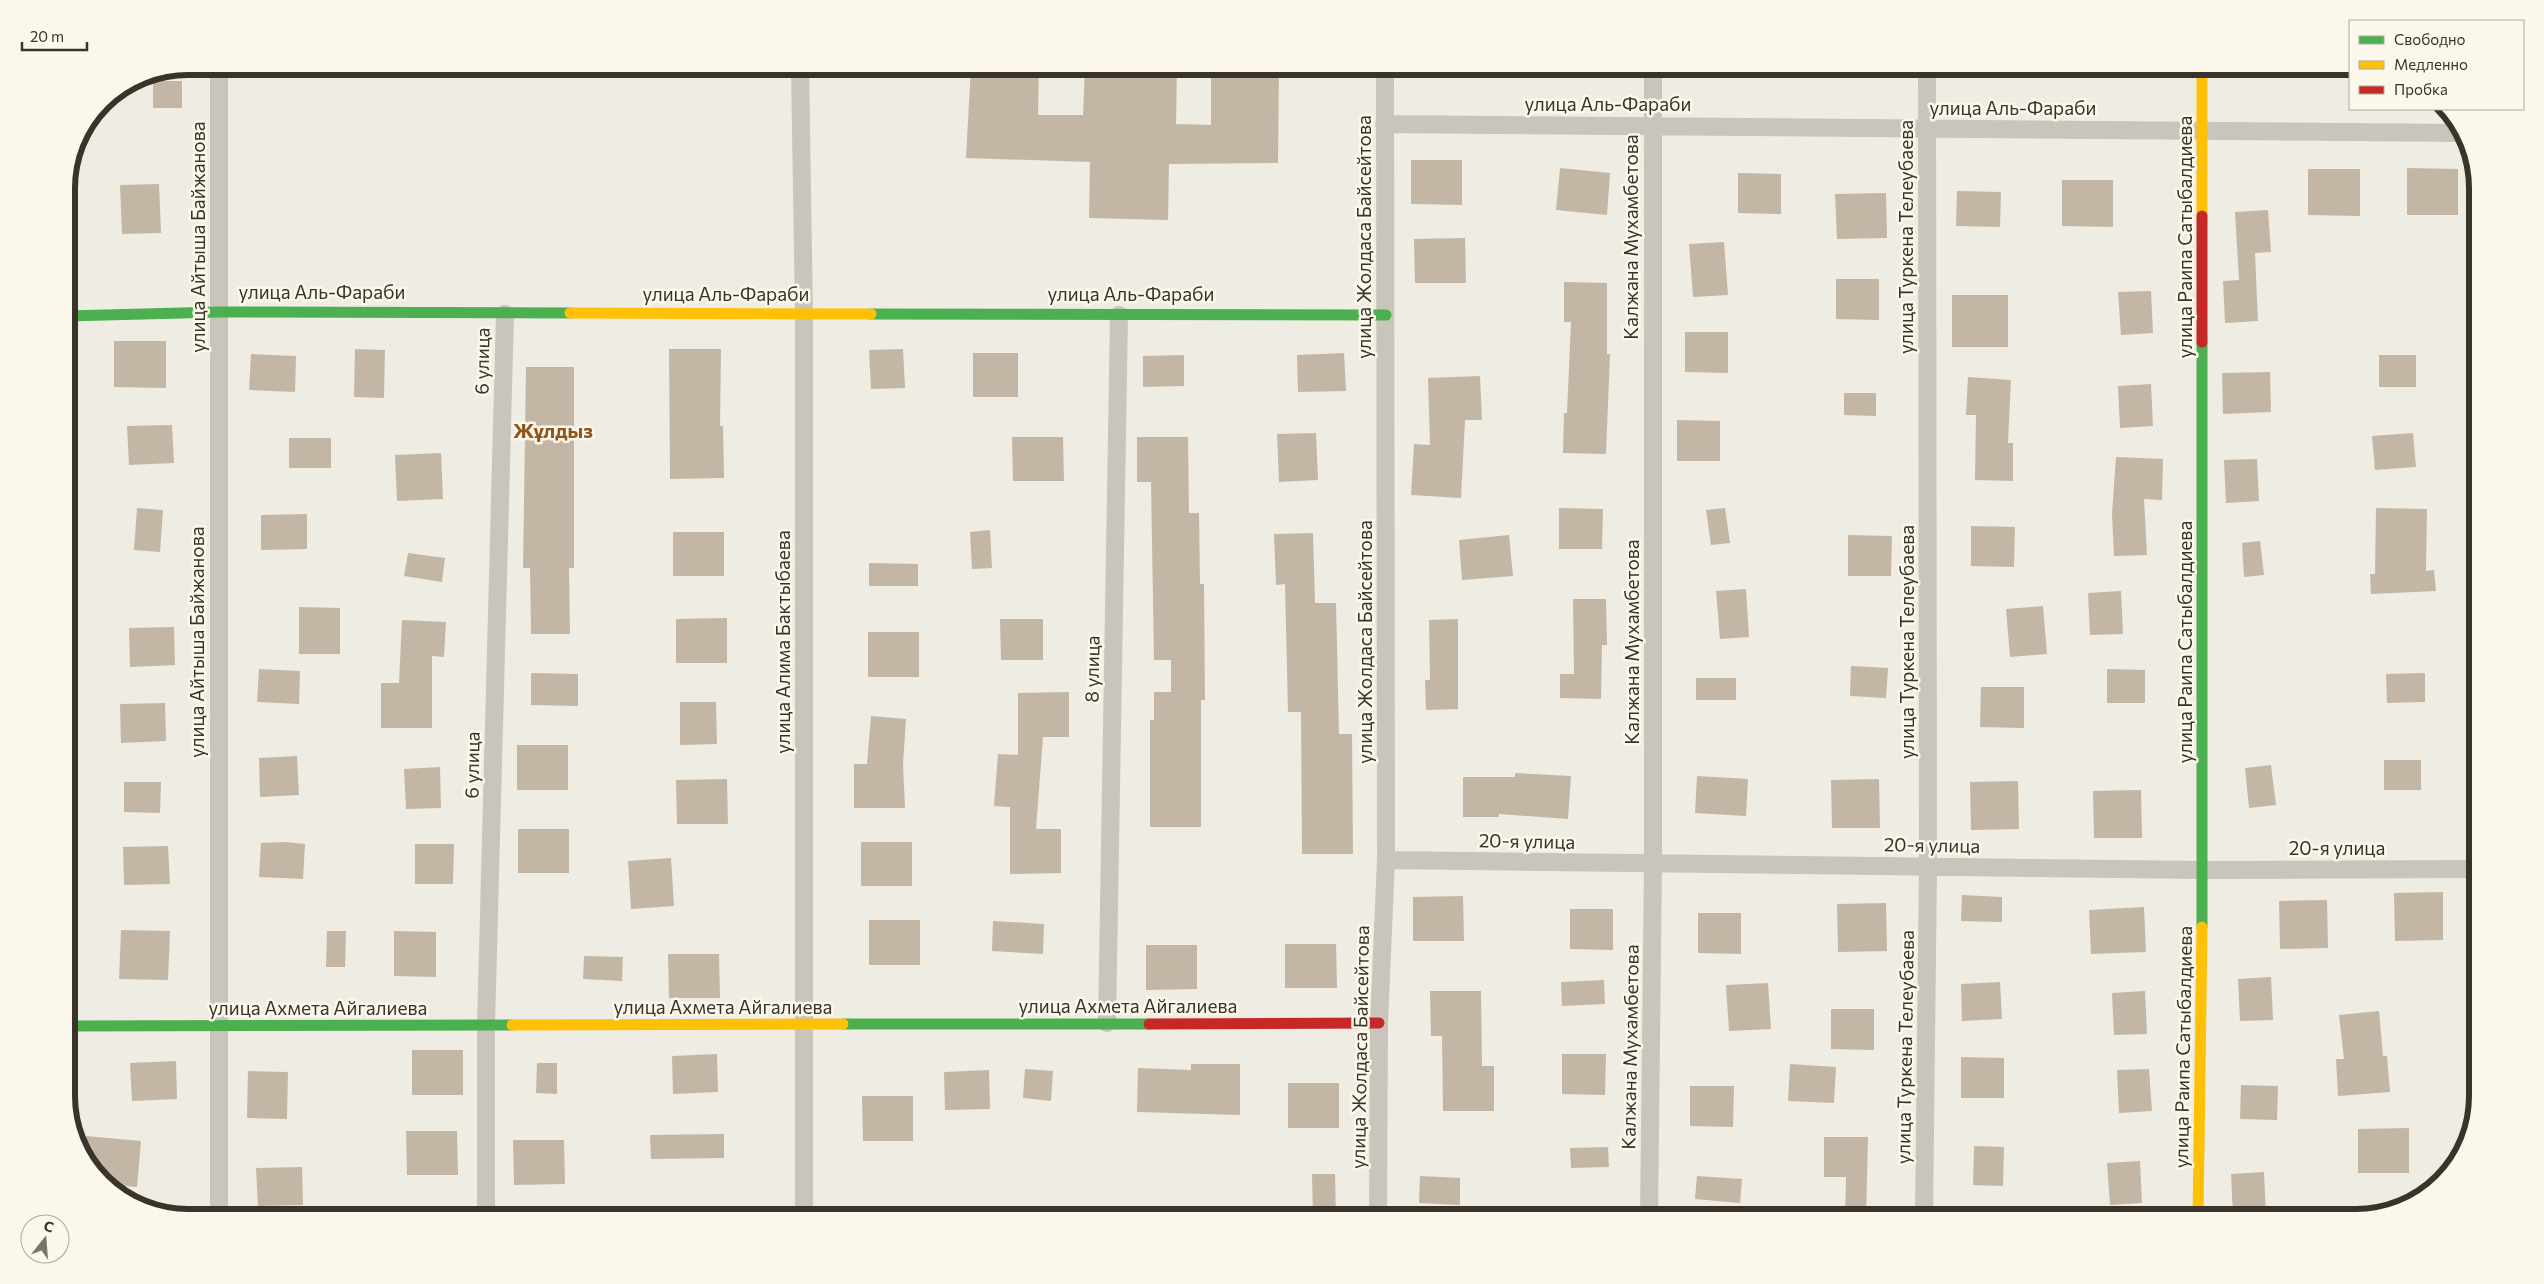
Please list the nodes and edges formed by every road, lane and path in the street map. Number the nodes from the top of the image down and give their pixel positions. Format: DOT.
graph roads {
  1 [pos="218,75"];
  2 [pos="800,75"];
  3 [pos="1384,75"];
  4 [pos="1653,75"];
  5 [pos="1928,75"];
  6 [pos="2202,75"];
  7 [pos="1384,124"];
  8 [pos="1652,126"];
  9 [pos="1927,129"];
  10 [pos="2202,131"];
  11 [pos="2455,134"];
  12 [pos="220,312"];
  13 [pos="504,314"];
  14 [pos="804,315"];
  15 [pos="1119,315"];
  16 [pos="1386,315"];
  17 [pos="75,316"];
  18 [pos="1386,860"];
  19 [pos="1653,864"];
  20 [pos="1928,867"];
  21 [pos="2469,869"];
  22 [pos="2203,870"];
  23 [pos="1107,1023"];
  24 [pos="1379,1023"];
  25 [pos="804,1024"];
  26 [pos="486,1025"];
  27 [pos="75,1026"];
  28 [pos="218,1026"];
  29 [pos="219,1209"];
  30 [pos="486,1209"];
  31 [pos="804,1209"];
  32 [pos="1378,1209"];
  33 [pos="1649,1209"];
  34 [pos="1924,1209"];
  35 [pos="2198,1209"];
  1 -- 12 [label="street, улица Айтыша Байжанова"];
  2 -- 14 [label="street, улица Алима Бактыбаева"];
  3 -- 7 [label="street, улица Жолдаса Байсейтова"];
  4 -- 8 [label="street, Калжана Мухамбетова"];
  5 -- 9 [label="street, улица Туркена Телеубаева"];
  6 -- 10 [label="street, улица Раипа Сатыбалдиева"];
  7 -- 8 [label="street, улица Аль-Фараби"];
  7 -- 16 [label="street, улица Жолдаса Байсейтова"];
  8 -- 9 [label="street, улица Аль-Фараби"];
  8 -- 19 [label="street, Калжана Мухамбетова"];
  9 -- 10 [label="street, улица Аль-Фараби"];
  9 -- 20 [label="street, улица Туркена Телеубаева"];
  10 -- 11 [label="street, улица Аль-Фараби"];
  10 -- 22 [label="street, улица Раипа Сатыбалдиева"];
  12 -- 13 [label="street, улица Аль-Фараби"];
  12 -- 17 [label="street, улица Аль-Фараби"];
  12 -- 28 [label="street, улица Айтыша Байжанова"];
  13 -- 14 [label="street, улица Аль-Фараби"];
  13 -- 26 [label="street, 6 улица"];
  14 -- 15 [label="street, улица Аль-Фараби"];
  14 -- 25 [label="street, улица Алима Бактыбаева"];
  15 -- 16 [label="street, улица Аль-Фараби"];
  15 -- 23 [label="street, 8 улица"];
  16 -- 18 [label="street, улица Жолдаса Байсейтова"];
  18 -- 19 [label="street, 20-я улица"];
  18 -- 24 [label="street, улица Жолдаса Байсейтова"];
  19 -- 20 [label="street, 20-я улица"];
  19 -- 33 [label="street, Калжана Мухамбетова"];
  20 -- 22 [label="street, 20-я улица"];
  20 -- 34 [label="street, улица Туркена Телеубаева"];
  21 -- 22 [label="street, 20-я улица"];
  22 -- 35 [label="street, улица Раипа Сатыбалдиева"];
  23 -- 24 [label="street, улица Ахмета Айгалиева"];
  23 -- 25 [label="street, улица Ахмета Айгалиева"];
  24 -- 32 [label="street, улица Жолдаса Байсейтова"];
  25 -- 26 [label="street, улица Ахмета Айгалиева"];
  25 -- 31 [label="street, улица Алима Бактыбаева"];
  26 -- 28 [label="street, улица Ахмета Айгалиева"];
  26 -- 30 [label="street, 6 улица"];
  27 -- 28 [label="street, улица Ахмета Айгалиева"];
  28 -- 29 [label="street, улица Айтыша Байжанова"];
}
